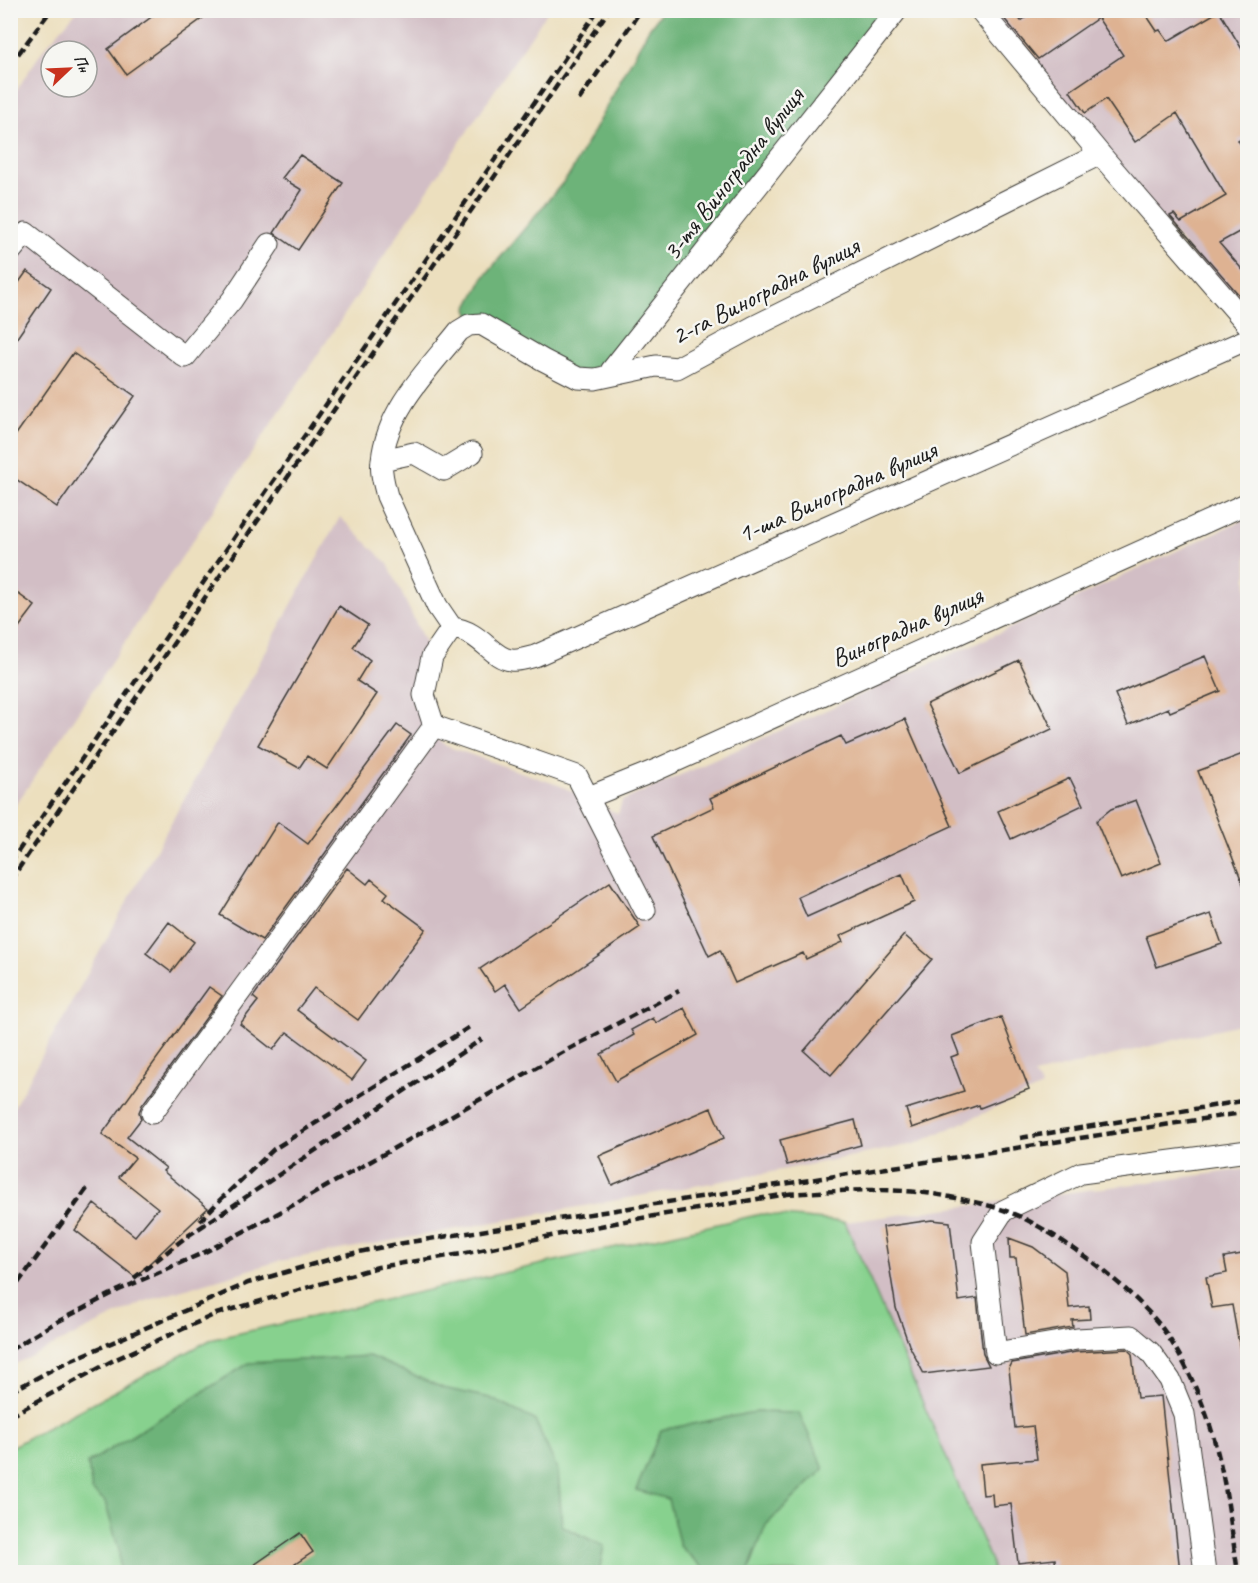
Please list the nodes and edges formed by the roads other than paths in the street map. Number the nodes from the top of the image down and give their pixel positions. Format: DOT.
graph roads {
  1 [pos="897,10"];
  2 [pos="980,10"];
  3 [pos="1100,154"];
  4 [pos="269,244"];
  5 [pos="10,252"];
  6 [pos="1248,325"];
  7 [pos="1248,339"];
  8 [pos="611,371"];
  9 [pos="472,453"];
  10 [pos="382,460"];
  11 [pos="1248,503"];
  12 [pos="452,628"];
  13 [pos="434,726"];
  14 [pos="589,797"];
  15 [pos="645,910"];
  16 [pos="152,1113"];
  17 [pos="1248,1151"];
  18 [pos="1205,1572"];
  1 -- 8 [label="street, 3-тя Виноградна вулиця"];
  2 -- 3 [label="street"];
  3 -- 6 [label="street"];
  3 -- 10 [label="street, 2-га Виноградна вулиця"];
  4 -- 5 [label="street"];
  7 -- 12 [label="street, 1-ша Виноградна вулиця"];
  9 -- 10 [label="street"];
  10 -- 12 [label="street, 2-га Виноградна вулиця"];
  11 -- 14 [label="street, Виноградна вулиця"];
  12 -- 13 [label="street"];
  13 -- 14 [label="street"];
  13 -- 16 [label="street"];
  14 -- 15 [label="street"];
  17 -- 18 [label="street"];
}
